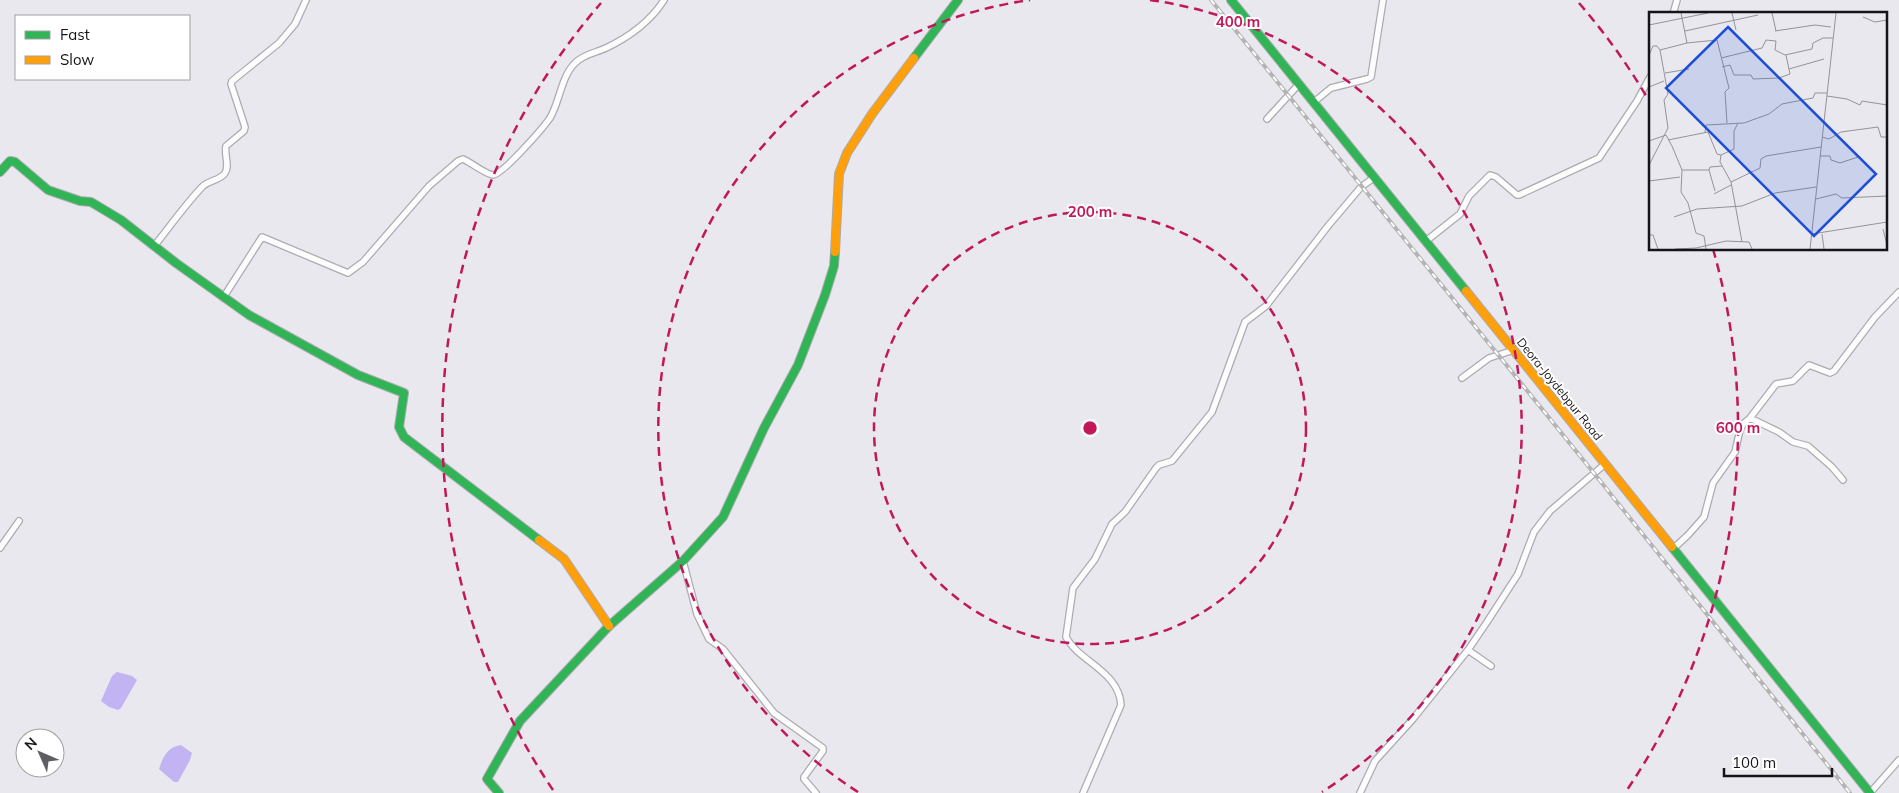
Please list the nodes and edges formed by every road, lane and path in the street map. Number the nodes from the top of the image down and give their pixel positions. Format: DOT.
graph roads {
  1 [pos="306,0"];
  2 [pos="664,0"];
  3 [pos="958,0"];
  4 [pos="1231,0"];
  5 [pos="1383,0"];
  6 [pos="1649,79"];
  7 [pos="1299,84"];
  8 [pos="1314,102"];
  9 [pos="1267,119"];
  10 [pos="0,172"];
  11 [pos="1375,177"];
  12 [pos="1426,241"];
  13 [pos="155,244"];
  14 [pos="1899,292"];
  15 [pos="223,298"];
  16 [pos="1514,350"];
  17 [pos="1462,378"];
  18 [pos="1750,418"];
  19 [pos="1605,464"];
  20 [pos="1843,480"];
  21 [pos="19,521"];
  22 [pos="0,548"];
  23 [pos="1674,548"];
  24 [pos="683,561"];
  25 [pos="609,626"];
  26 [pos="1468,650"];
  27 [pos="1491,666"];
  28 [pos="1899,760"];
  29 [pos="499,793"];
  30 [pos="816,793"];
  31 [pos="1083,793"];
  32 [pos="1360,793"];
  33 [pos="1870,793"];
  1 -- 13 [label="street"];
  2 -- 15 [label="street"];
  3 -- 24 [label="street"];
  4 -- 7 [label="street, Deora-Joydebpur Road"];
  5 -- 8 [label="street"];
  6 -- 12 [label="street"];
  7 -- 8 [label="street, Deora-Joydebpur Road"];
  7 -- 9 [label="street"];
  8 -- 11 [label="street, Deora-Joydebpur Road"];
  10 -- 13 [label="street"];
  11 -- 12 [label="street, Deora-Joydebpur Road"];
  11 -- 31 [label="street"];
  12 -- 16 [label="street, Deora-Joydebpur Road"];
  13 -- 15 [label="street"];
  14 -- 18 [label="street"];
  15 -- 25 [label="street"];
  16 -- 17 [label="street"];
  16 -- 19 [label="street, Deora-Joydebpur Road"];
  18 -- 20 [label="street"];
  18 -- 23 [label="street"];
  19 -- 23 [label="street, Deora-Joydebpur Road"];
  19 -- 26 [label="street"];
  21 -- 22 [label="street"];
  23 -- 33 [label="street, Deora-Joydebpur Road"];
  24 -- 25 [label="street"];
  24 -- 30 [label="street"];
  25 -- 29 [label="street"];
  26 -- 27 [label="street"];
  26 -- 32 [label="street"];
  28 -- 33 [label="street"];
}
